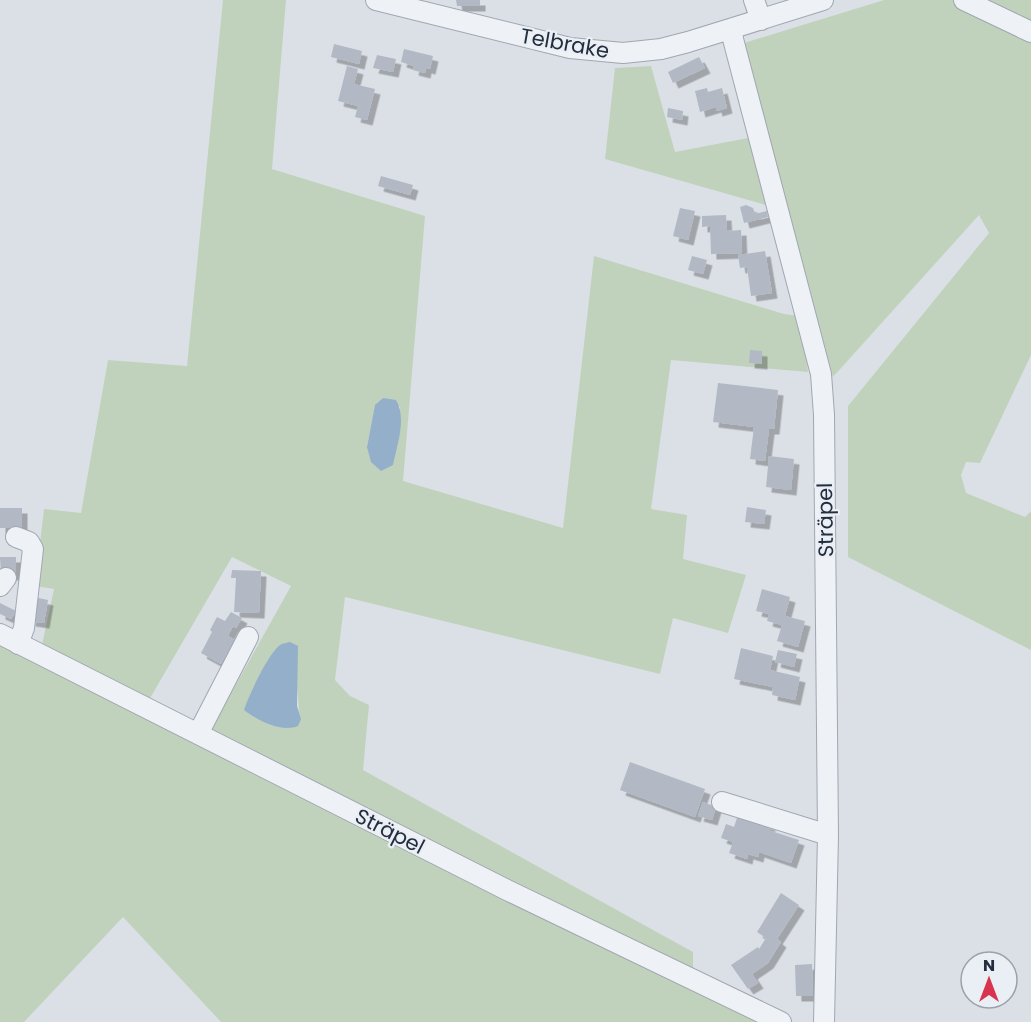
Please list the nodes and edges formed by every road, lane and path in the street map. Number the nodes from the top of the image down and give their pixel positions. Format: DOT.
graph roads {
  1 [pos="376,0"];
  2 [pos="754,0"];
  3 [pos="823,0"];
  4 [pos="964,0"];
  5 [pos="761,20"];
  6 [pos="732,30"];
  7 [pos="1031,32"];
  8 [pos="16,537"];
  9 [pos="0,634"];
  10 [pos="248,637"];
  11 [pos="18,644"];
  12 [pos="198,734"];
  13 [pos="722,802"];
  14 [pos="828,835"];
  15 [pos="781,1022"];
  16 [pos="824,1022"];
  1 -- 6 [label="street, Telbrake"];
  2 -- 5 [label="street"];
  3 -- 5 [label="street, Telbrake"];
  4 -- 7 [label="street"];
  5 -- 6 [label="street, Telbrake"];
  6 -- 14 [label="street, Sträpel"];
  8 -- 11 [label="street"];
  9 -- 11 [label="street, Sträpel"];
  10 -- 12 [label="street"];
  11 -- 12 [label="street, Sträpel"];
  12 -- 15 [label="street, Sträpel"];
  13 -- 14 [label="street"];
  14 -- 16 [label="street, Sträpel"];
}
